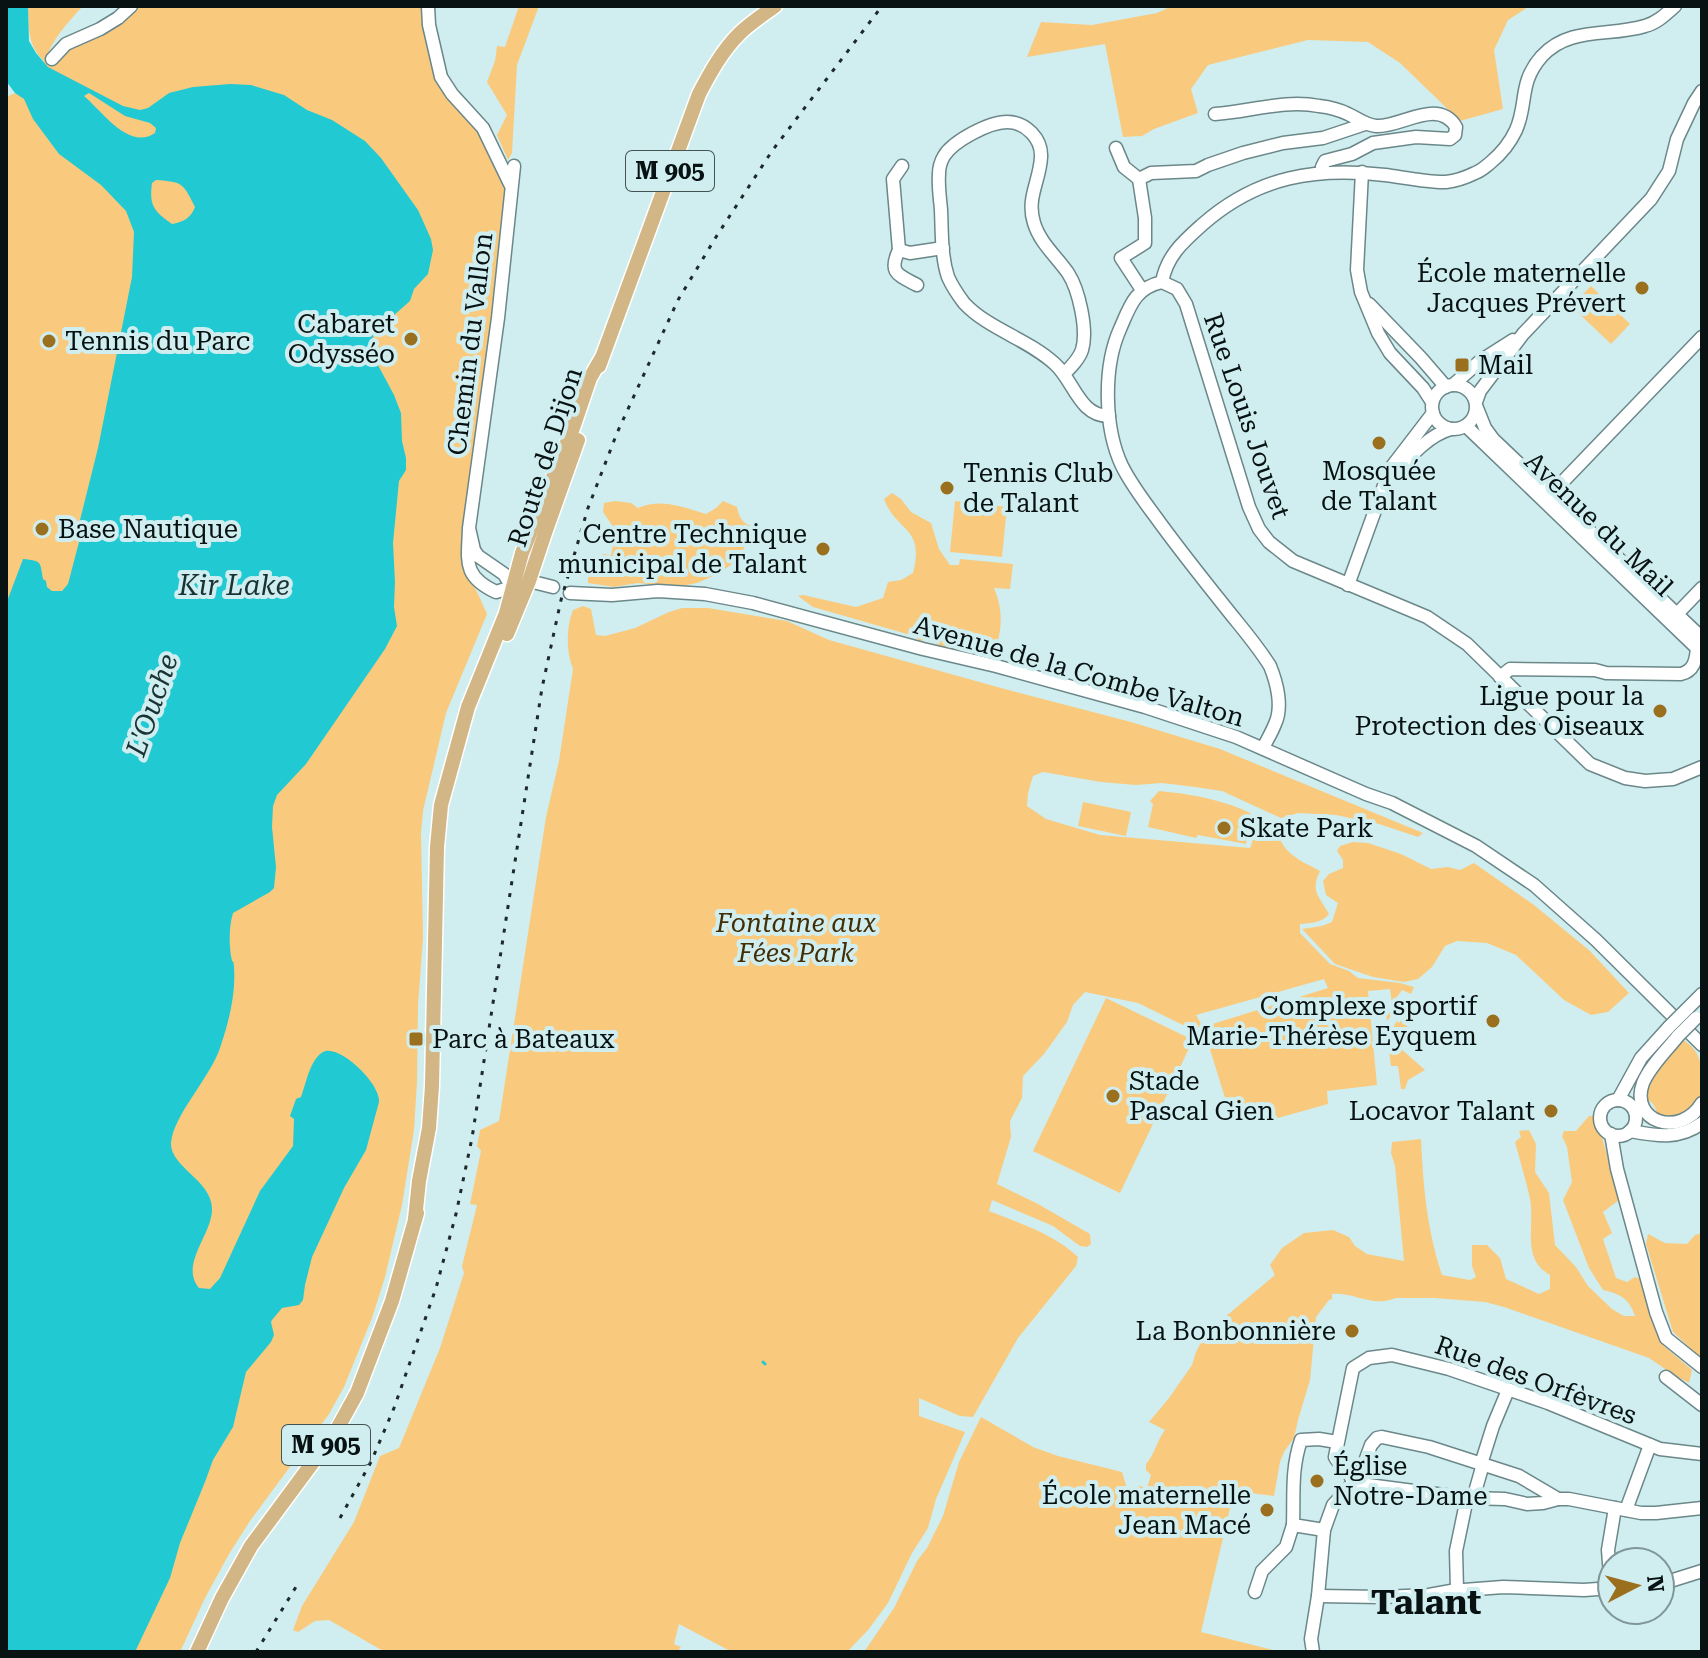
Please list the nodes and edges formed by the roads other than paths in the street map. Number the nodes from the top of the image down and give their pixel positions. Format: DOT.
graph roads {
  1 [pos="131,6"];
  2 [pos="428,6"];
  3 [pos="775,6"];
  4 [pos="1675,6"];
  5 [pos="52,59"];
  6 [pos="1702,91"];
  7 [pos="1215,114"];
  8 [pos="1365,124"];
  9 [pos="1116,148"];
  10 [pos="514,166"];
  11 [pos="902,166"];
  12 [pos="1362,172"];
  13 [pos="1322,173"];
  14 [pos="1145,176"];
  15 [pos="512,187"];
  16 [pos="943,248"];
  17 [pos="899,250"];
  18 [pos="1162,282"];
  19 [pos="917,285"];
  20 [pos="1142,290"];
  21 [pos="1366,302"];
  22 [pos="1523,334"];
  23 [pos="1702,337"];
  24 [pos="601,359"];
  25 [pos="1064,374"];
  26 [pos="1450,386"];
  27 [pos="1476,405"];
  28 [pos="1432,408"];
  29 [pos="1109,416"];
  30 [pos="1466,426"];
  31 [pos="1451,429"];
  32 [pos="562,456"];
  33 [pos="1386,484"];
  34 [pos="1551,494"];
  35 [pos="469,528"];
  36 [pos="529,581"];
  37 [pos="1348,585"];
  38 [pos="512,587"];
  39 [pos="553,587"];
  40 [pos="1702,588"];
  41 [pos="570,593"];
  42 [pos="1677,614"];
  43 [pos="509,629"];
  44 [pos="1700,646"];
  45 [pos="1500,677"];
  46 [pos="1263,748"];
  47 [pos="455,759"];
  48 [pos="1702,767"];
  49 [pos="436,976"];
  50 [pos="1702,994"];
  51 [pos="433,999"];
  52 [pos="1695,1013"];
  53 [pos="1674,1032"];
  54 [pos="1698,1041"];
  55 [pos="1702,1054"];
  56 [pos="441,1062"];
  57 [pos="1702,1103"];
  58 [pos="1628,1107"];
  59 [pos="1702,1113"];
  60 [pos="1702,1123"];
  61 [pos="1622,1133"];
  62 [pos="415,1219"];
  63 [pos="1702,1367"];
  64 [pos="1666,1377"];
  65 [pos="1508,1390"];
  66 [pos="1702,1405"];
  67 [pos="1337,1442"];
  68 [pos="1650,1445"];
  69 [pos="1702,1454"];
  70 [pos="1482,1464"];
  71 [pos="1355,1483"];
  72 [pos="1470,1499"];
  73 [pos="1558,1499"];
  74 [pos="1702,1508"];
  75 [pos="1620,1509"];
  76 [pos="1293,1525"];
  77 [pos="1324,1530"];
  78 [pos="1609,1546"];
  79 [pos="1702,1571"];
  80 [pos="1676,1579"];
  81 [pos="1596,1589"];
  82 [pos="1457,1590"];
  83 [pos="1255,1592"];
  84 [pos="1318,1596"];
  85 [pos="197,1652"];
  86 [pos="1313,1652"];
  1 -- 5 [label="street"];
  2 -- 15 [label="street"];
  3 -- 24 [label="main road, Route de Dijon / M 905"];
  4 -- 12 [label="street"];
  6 -- 22 [label="street"];
  7 -- 8 [label="street"];
  8 -- 13 [label="street"];
  8 -- 14 [label="street"];
  9 -- 14 [label="street"];
  10 -- 15 [label="street, Chemin du Vallon"];
  11 -- 17 [label="street"];
  12 -- 13 [label="street"];
  12 -- 21 [label="street"];
  13 -- 18 [label="street"];
  14 -- 20 [label="street"];
  15 -- 35 [label="street, Chemin du Vallon"];
  16 -- 17 [label="street"];
  16 -- 25 [label="street"];
  16 -- 25 [label="street"];
  17 -- 19 [label="street"];
  18 -- 20 [label="street"];
  18 -- 37 [label="street, Rue Louis Jouvet"];
  20 -- 29 [label="street"];
  21 -- 26 [label="street"];
  21 -- 28 [label="street"];
  22 -- 26 [label="street"];
  22 -- 27 [label="street"];
  23 -- 34 [label="street"];
  24 -- 32 [label="main road, Route de Dijon / M 905"];
  24 -- 36 [label="main road, Route de Dijon / M 905"];
  25 -- 29 [label="street"];
  26 -- 27 [label="street"];
  26 -- 28 [label="street"];
  27 -- 30 [label="street"];
  27 -- 34 [label="street, Avenue du Mail"];
  28 -- 31 [label="street"];
  28 -- 33 [label="street"];
  29 -- 46 [label="street"];
  30 -- 31 [label="street"];
  30 -- 44 [label="street, Avenue du Mail"];
  31 -- 33 [label="street"];
  32 -- 36 [label="main road, Route de Dijon / M 905"];
  32 -- 38 [label="main road, Route de Dijon / M 905"];
  33 -- 37 [label="street"];
  34 -- 42 [label="street, Avenue du Mail"];
  35 -- 38 [label="street"];
  35 -- 38 [label="street, Chemin du Vallon"];
  36 -- 38 [label="main road"];
  36 -- 39 [label="street"];
  36 -- 43 [label="main road, M 905"];
  37 -- 45 [label="street, Rue Louis Jouvet"];
  38 -- 43 [label="main road, M 905"];
  38 -- 47 [label="main road, M 905"];
  40 -- 42 [label="street"];
  41 -- 46 [label="street, Avenue de la Combe Valton"];
  42 -- 44 [label="street, Avenue du Mail"];
  43 -- 47 [label="main road, M 905"];
  44 -- 45 [label="street"];
  45 -- 48 [label="street, Rue Louis Jouvet"];
  46 -- 54 [label="street, Avenue de la Combe Valton"];
  47 -- 49 [label="main road, M 905"];
  49 -- 51 [label="main road, M 905"];
  49 -- 56 [label="main road, M 905"];
  50 -- 52 [label="street"];
  51 -- 56 [label="main road, M 905"];
  51 -- 62 [label="main road, M 905"];
  52 -- 53 [label="street, bridge"];
  53 -- 57 [label="street"];
  53 -- 58 [label="street"];
  54 -- 55 [label="street, Avenue de la Combe Valton"];
  56 -- 62 [label="main road, M 905"];
  58 -- 59 [label="street"];
  58 -- 61 [label="street"];
  58 -- 61 [label="street"];
  60 -- 61 [label="street"];
  61 -- 63 [label="street"];
  62 -- 85 [label="main road, M 905"];
  64 -- 66 [label="street"];
  65 -- 67 [label="street, Rue des Orfèvres"];
  65 -- 68 [label="street, Rue des Orfèvres"];
  65 -- 70 [label="street"];
  67 -- 71 [label="street"];
  67 -- 76 [label="street"];
  68 -- 69 [label="street, Rue des Orfèvres"];
  68 -- 75 [label="street"];
  70 -- 71 [label="street"];
  70 -- 72 [label="street"];
  70 -- 73 [label="street"];
  71 -- 72 [label="street"];
  71 -- 77 [label="street"];
  72 -- 73 [label="street"];
  72 -- 82 [label="street"];
  73 -- 75 [label="street"];
  74 -- 75 [label="street"];
  75 -- 78 [label="street"];
  76 -- 77 [label="street"];
  76 -- 83 [label="street"];
  77 -- 84 [label="street"];
  79 -- 80 [label="street"];
  81 -- 82 [label="street"];
  82 -- 84 [label="street"];
  84 -- 86 [label="street"];
}
